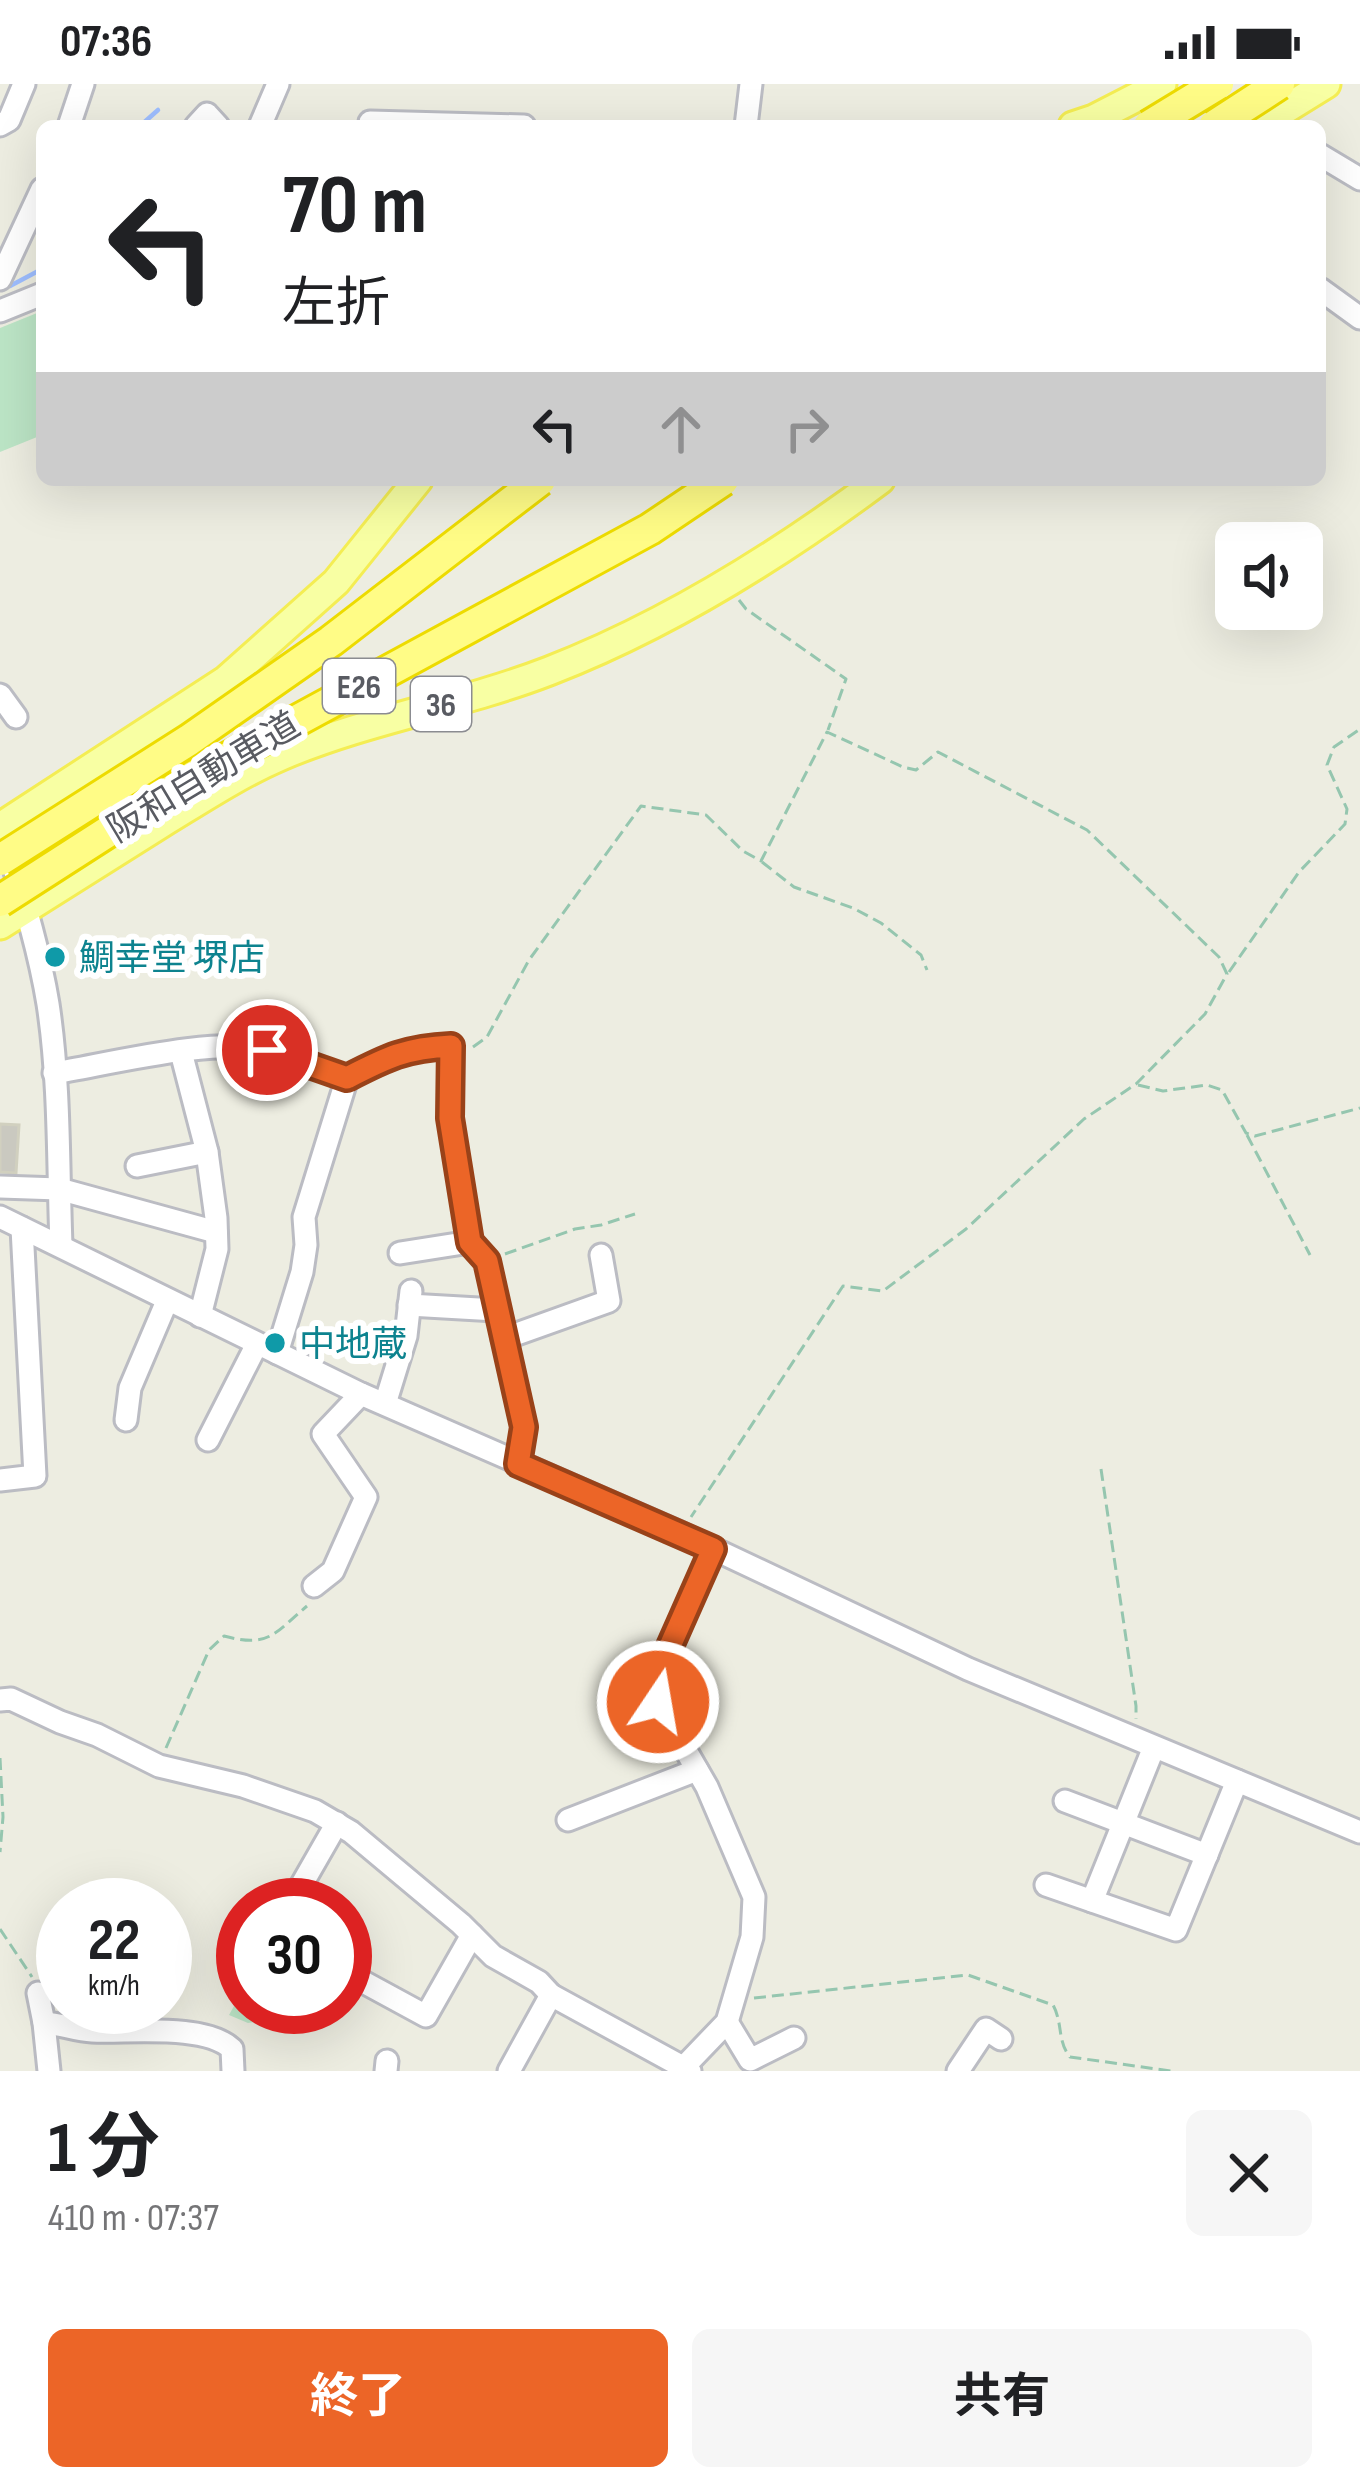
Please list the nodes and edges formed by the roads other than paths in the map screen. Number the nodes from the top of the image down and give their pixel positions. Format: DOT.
graph roads {
  1 [pos="24,84"];
  2 [pos="83,84"];
  3 [pos="278,84"];
  4 [pos="752,84"];
  5 [pos="1162,84"];
  6 [pos="1208,84"];
  7 [pos="1218,84"];
  8 [pos="1279,84"];
  9 [pos="1326,84"];
  10 [pos="70,120"];
  11 [pos="263,120"];
  12 [pos="747,120"];
  13 [pos="1089,120"];
  14 [pos="1159,120"];
  15 [pos="1223,120"];
  16 [pos="1259,120"];
  17 [pos="1271,120"];
  18 [pos="0,125"];
  19 [pos="1326,159"];
  20 [pos="1360,179"];
  21 [pos="36,202"];
  22 [pos="0,230"];
  23 [pos="10,256"];
  24 [pos="0,279"];
  25 [pos="36,296"];
  26 [pos="1326,297"];
  27 [pos="0,311"];
  28 [pos="1360,317"];
  29 [pos="413,486"];
  30 [pos="532,486"];
  31 [pos="714,486"];
  32 [pos="872,486"];
  33 [pos="0,695"];
  34 [pos="16,717"];
  35 [pos="0,826"];
  36 [pos="0,860"];
  37 [pos="13,905"];
  38 [pos="0,925"];
  39 [pos="181,1052"];
  40 [pos="54,1072"];
  41 [pos="347,1078"];
  42 [pos="207,1152"];
  43 [pos="136,1166"];
  44 [pos="0,1187"];
  45 [pos="59,1189"];
  46 [pos="0,1217"];
  47 [pos="22,1228"];
  48 [pos="216,1232"];
  49 [pos="470,1242"];
  50 [pos="61,1246"];
  51 [pos="400,1253"];
  52 [pos="601,1255"];
  53 [pos="166,1300"];
  54 [pos="496,1310"];
  55 [pos="200,1316"];
  56 [pos="503,1339"];
  57 [pos="267,1348"];
  58 [pos="361,1394"];
  59 [pos="385,1404"];
  60 [pos="126,1420"];
  61 [pos="208,1440"];
  62 [pos="518,1464"];
  63 [pos="0,1480"];
  64 [pos="713,1549"];
  65 [pos="314,1586"];
  66 [pos="0,1700"];
  67 [pos="1144,1743"];
  68 [pos="697,1770"];
  69 [pos="1237,1781"];
  70 [pos="1065,1801"];
  71 [pos="568,1820"];
  72 [pos="334,1821"];
  73 [pos="1123,1823"];
  74 [pos="1360,1832"];
  75 [pos="1207,1855"];
  76 [pos="304,1878"];
  77 [pos="1046,1885"];
  78 [pos="1092,1901"];
  79 [pos="472,1935"];
  80 [pos="372,1986"];
  81 [pos="551,1995"];
  82 [pos="731,2012"];
  83 [pos="45,2034"];
  84 [pos="186,2034"];
  85 [pos="794,2038"];
  86 [pos="1001,2039"];
  87 [pos="684,2070"];
  88 [pos="49,2071"];
  89 [pos="233,2071"];
  90 [pos="509,2071"];
  91 [pos="958,2071"];
  1 -- 18 [label="street"];
  2 -- 10 [label="street"];
  3 -- 11 [label="street"];
  4 -- 12 [label="street"];
  5 -- 13 [label="main road"];
  6 -- 16 [label="street"];
  7 -- 14 [label="highway, bridge"];
  8 -- 15 [label="highway, bridge"];
  9 -- 17 [label="main road"];
  19 -- 20 [label="street"];
  21 -- 23 [label="street"];
  22 -- 23 [label="street"];
  23 -- 24 [label="street"];
  25 -- 27 [label="street"];
  26 -- 28 [label="street"];
  29 -- 35 [label="main road"];
  30 -- 36 [label="highway, 阪和自動車道 / E26, bridge"];
  31 -- 37 [label="highway, 阪和自動車道 / E26, bridge"];
  32 -- 37 [label="main road, 36"];
  33 -- 34 [label="street"];
  35 -- 37 [label="street"];
  37 -- 38 [label="main road, 36"];
  37 -- 40 [label="street"];
  39 -- 40 [label="street"];
  39 -- 41 [label="street"];
  39 -- 42 [label="street"];
  40 -- 45 [label="street"];
  41 -- 49 [label="street"];
  41 -- 57 [label="street"];
  42 -- 43 [label="street"];
  42 -- 48 [label="street"];
  44 -- 45 [label="street"];
  45 -- 48 [label="street"];
  45 -- 50 [label="street"];
  46 -- 47 [label="street"];
  47 -- 50 [label="street"];
  47 -- 63 [label="street"];
  48 -- 55 [label="street"];
  49 -- 51 [label="street"];
  49 -- 54 [label="street"];
  50 -- 53 [label="street"];
  52 -- 56 [label="street"];
  53 -- 55 [label="street"];
  53 -- 60 [label="street"];
  54 -- 56 [label="street"];
  54 -- 59 [label="street"];
  55 -- 57 [label="street"];
  56 -- 62 [label="street"];
  57 -- 58 [label="street"];
  57 -- 61 [label="street"];
  58 -- 59 [label="street"];
  58 -- 65 [label="street"];
  59 -- 62 [label="street"];
  62 -- 64 [label="street"];
  64 -- 67 [label="street"];
  64 -- 68 [label="street"];
  66 -- 72 [label="street"];
  67 -- 69 [label="street"];
  67 -- 73 [label="street"];
  68 -- 71 [label="street"];
  68 -- 82 [label="street"];
  69 -- 74 [label="street"];
  69 -- 75 [label="street"];
  70 -- 73 [label="street"];
  72 -- 76 [label="street"];
  72 -- 79 [label="street"];
  73 -- 75 [label="street"];
  73 -- 78 [label="street"];
  75 -- 78 [label="street"];
  77 -- 78 [label="street"];
  79 -- 80 [label="street"];
  79 -- 81 [label="street"];
  81 -- 87 [label="street"];
  81 -- 90 [label="street"];
  82 -- 85 [label="street"];
  82 -- 87 [label="street"];
  83 -- 88 [label="street"];
  84 -- 89 [label="street"];
  86 -- 91 [label="street"];
}
